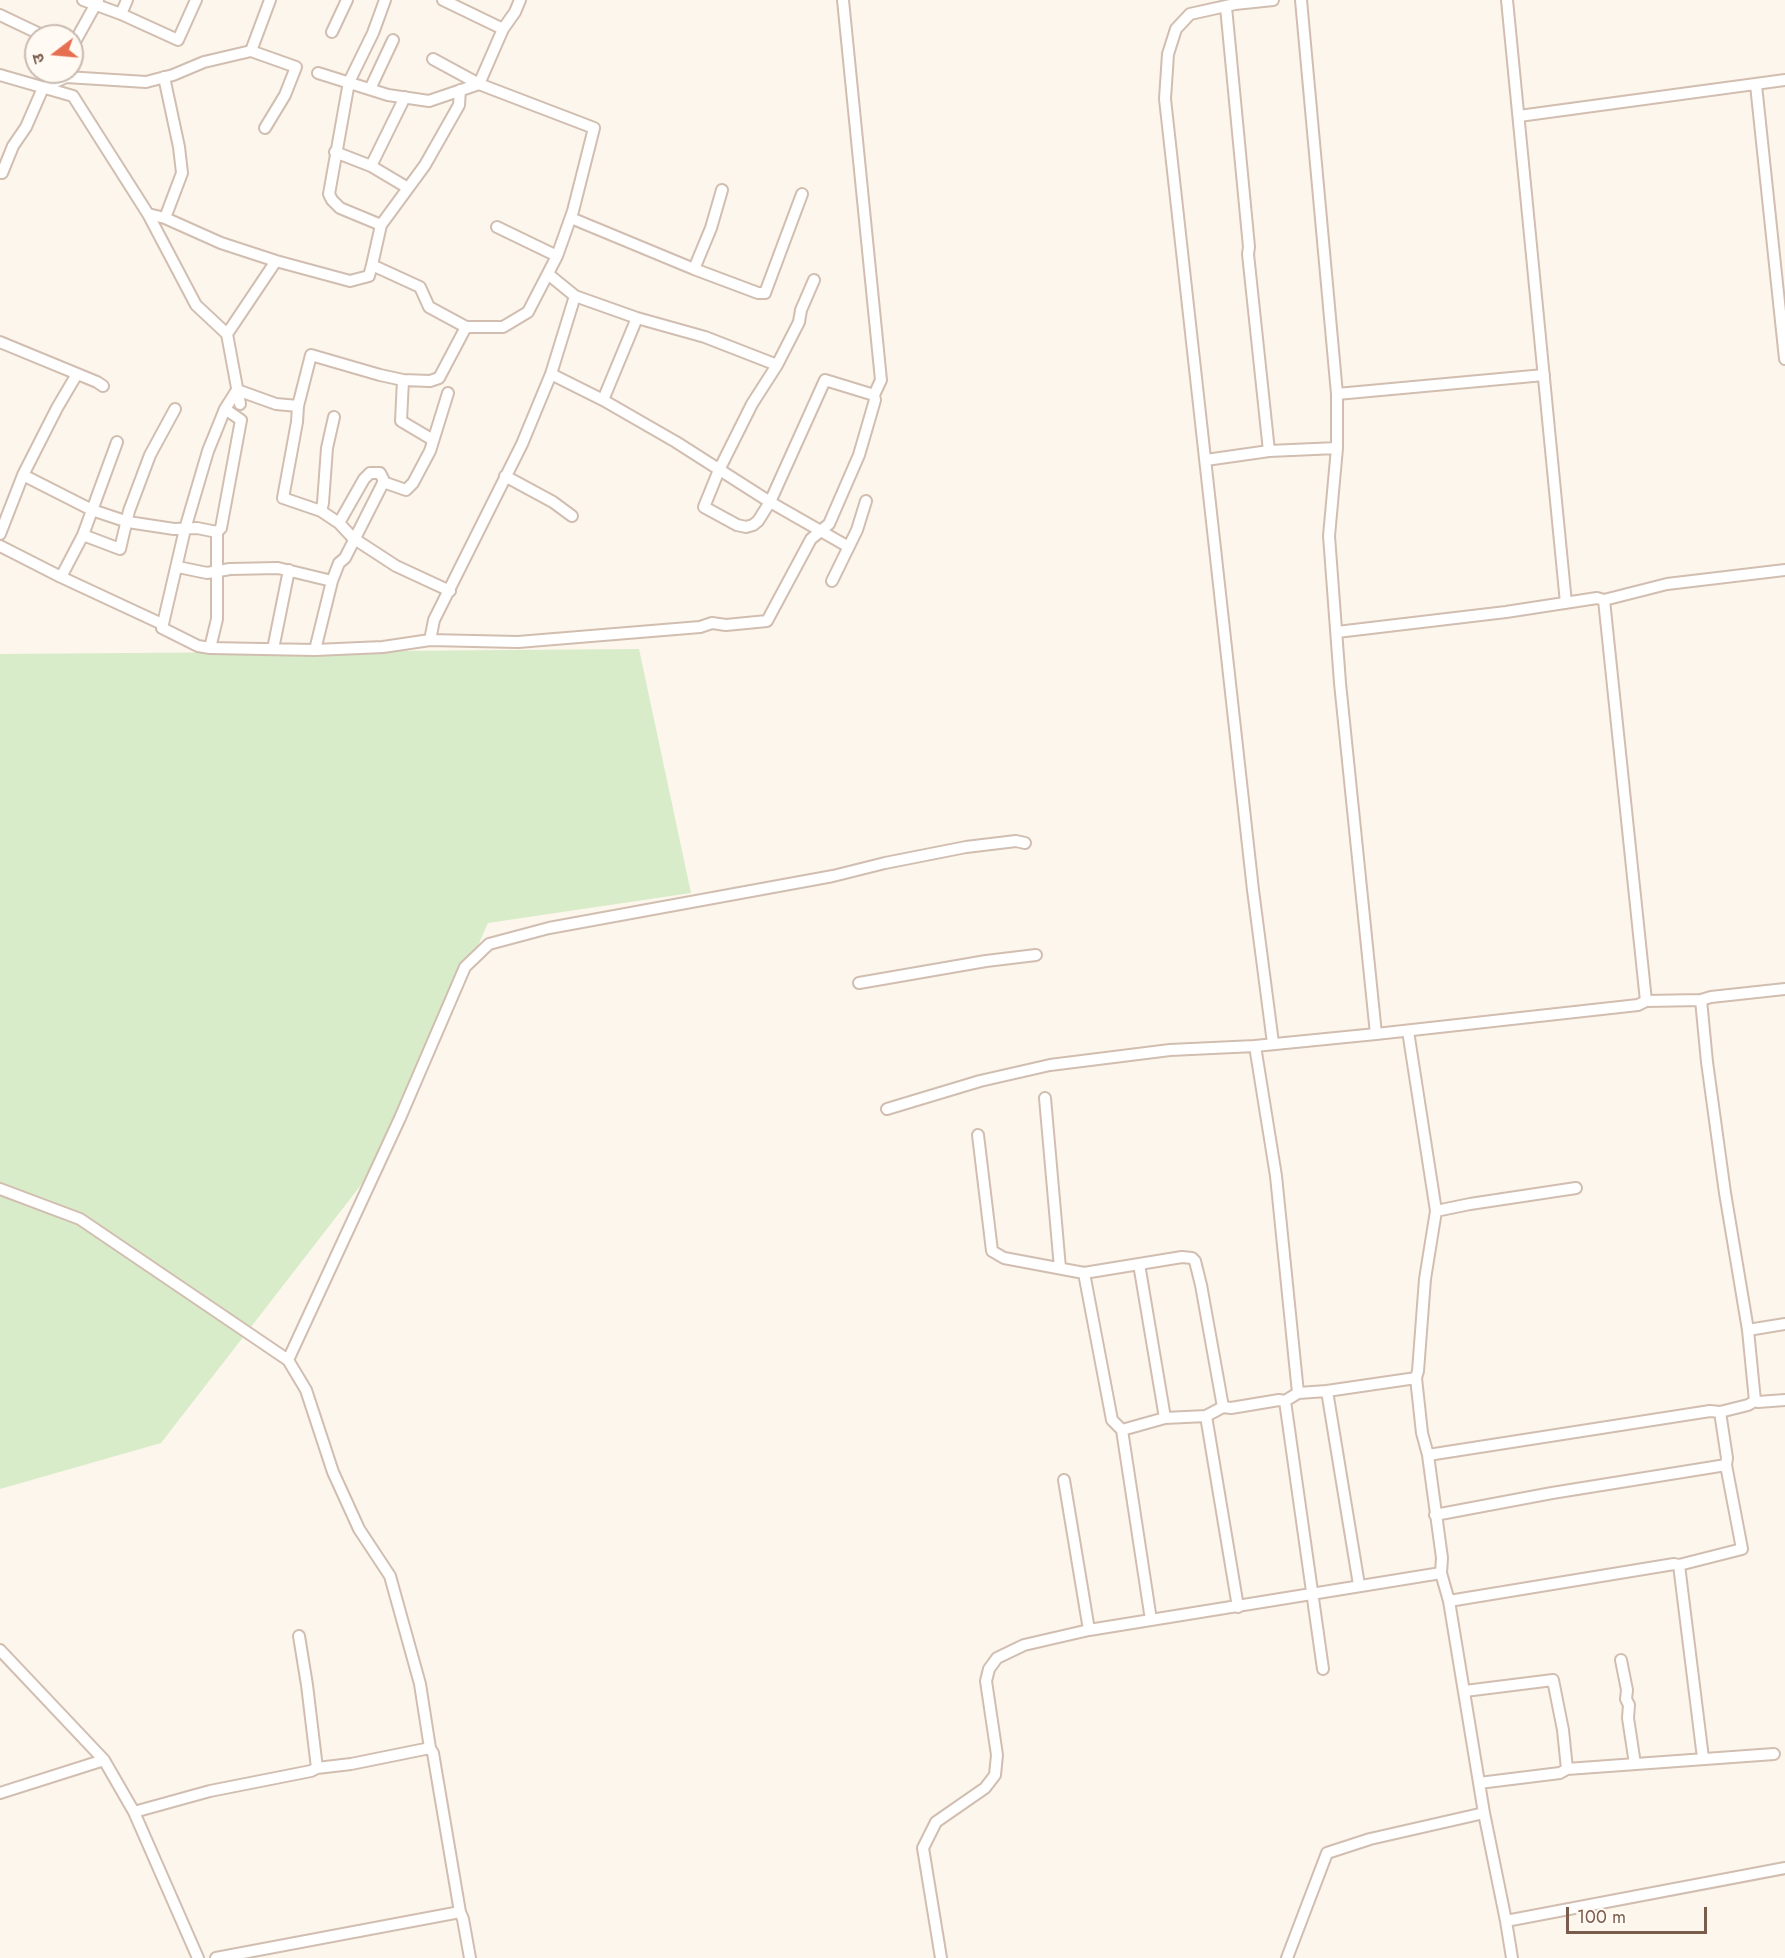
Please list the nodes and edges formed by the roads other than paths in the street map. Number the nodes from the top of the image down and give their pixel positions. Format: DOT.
graph roads {
  1 [pos="83,0"];
  2 [pos="127,0"];
  3 [pos="196,0"];
  4 [pos="270,0"];
  5 [pos="347,0"];
  6 [pos="385,0"];
  7 [pos="443,0"];
  8 [pos="520,0"];
  9 [pos="843,0"];
  10 [pos="1272,0"];
  11 [pos="1301,0"];
  12 [pos="1507,0"];
  13 [pos="97,3"];
  14 [pos="1226,7"];
  15 [pos="121,14"];
  16 [pos="0,15"];
  17 [pos="24,26"];
  18 [pos="84,26"];
  19 [pos="502,29"];
  20 [pos="332,32"];
  21 [pos="393,40"];
  22 [pos="251,51"];
  23 [pos="433,59"];
  24 [pos="318,73"];
  25 [pos="0,75"];
  26 [pos="164,77"];
  27 [pos="1785,80"];
  28 [pos="349,82"];
  29 [pos="478,84"];
  30 [pos="1756,85"];
  31 [pos="43,88"];
  32 [pos="370,89"];
  33 [pos="460,90"];
  34 [pos="405,97"];
  35 [pos="1519,116"];
  36 [pos="265,128"];
  37 [pos="335,152"];
  38 [pos="371,166"];
  39 [pos="2,173"];
  40 [pos="408,188"];
  41 [pos="722,190"];
  42 [pos="802,194"];
  43 [pos="148,214"];
  44 [pos="165,218"];
  45 [pos="571,218"];
  46 [pos="381,225"];
  47 [pos="497,226"];
  48 [pos="557,256"];
  49 [pos="276,261"];
  50 [pos="372,265"];
  51 [pos="694,269"];
  52 [pos="548,274"];
  53 [pos="814,280"];
  54 [pos="574,296"];
  55 [pos="637,318"];
  56 [pos="466,327"];
  57 [pos="227,334"];
  58 [pos="0,342"];
  59 [pos="1785,359"];
  60 [pos="777,365"];
  61 [pos="77,374"];
  62 [pos="551,374"];
  63 [pos="1544,375"];
  64 [pos="403,380"];
  65 [pos="103,386"];
  66 [pos="237,390"];
  67 [pos="448,393"];
  68 [pos="874,394"];
  69 [pos="1337,394"];
  70 [pos="603,400"];
  71 [pos="240,404"];
  72 [pos="298,406"];
  73 [pos="175,409"];
  74 [pos="225,409"];
  75 [pos="334,417"];
  76 [pos="433,440"];
  77 [pos="117,442"];
  78 [pos="1337,448"];
  79 [pos="1269,452"];
  80 [pos="1206,460"];
  81 [pos="719,470"];
  82 [pos="23,475"];
  83 [pos="506,476"];
  84 [pos="383,482"];
  85 [pos="866,501"];
  86 [pos="770,502"];
  87 [pos="92,510"];
  88 [pos="321,511"];
  89 [pos="572,516"];
  90 [pos="128,522"];
  91 [pos="339,524"];
  92 [pos="185,529"];
  93 [pos="217,532"];
  94 [pos="821,532"];
  95 [pos="0,534"];
  96 [pos="83,535"];
  97 [pos="353,538"];
  98 [pos="0,546"];
  99 [pos="847,546"];
  100 [pos="178,567"];
  101 [pos="289,570"];
  102 [pos="1785,570"];
  103 [pos="219,572"];
  104 [pos="61,577"];
  105 [pos="332,581"];
  106 [pos="832,581"];
  107 [pos="450,591"];
  108 [pos="1604,600"];
  109 [pos="1566,603"];
  110 [pos="162,624"];
  111 [pos="1337,632"];
  112 [pos="430,640"];
  113 [pos="210,648"];
  114 [pos="273,649"];
  115 [pos="315,650"];
  116 [pos="1025,843"];
  117 [pos="1036,955"];
  118 [pos="859,982"];
  119 [pos="1785,989"];
  120 [pos="1701,1000"];
  121 [pos="1646,1001"];
  122 [pos="1408,1031"];
  123 [pos="1376,1035"];
  124 [pos="1273,1043"];
  125 [pos="1255,1046"];
  126 [pos="1045,1098"];
  127 [pos="887,1109"];
  128 [pos="978,1135"];
  129 [pos="1576,1188"];
  130 [pos="0,1189"];
  131 [pos="1436,1212"];
  132 [pos="1139,1264"];
  133 [pos="1060,1268"];
  134 [pos="1084,1273"];
  135 [pos="1785,1324"];
  136 [pos="1748,1330"];
  137 [pos="288,1360"];
  138 [pos="1416,1378"];
  139 [pos="1327,1391"];
  140 [pos="1298,1393"];
  141 [pos="1785,1400"];
  142 [pos="1285,1401"];
  143 [pos="1755,1401"];
  144 [pos="1224,1407"];
  145 [pos="1720,1412"];
  146 [pos="1206,1416"];
  147 [pos="1165,1418"];
  148 [pos="1122,1430"];
  149 [pos="1428,1455"];
  150 [pos="1726,1465"];
  151 [pos="1064,1480"];
  152 [pos="1435,1515"];
  153 [pos="1679,1565"];
  154 [pos="1441,1573"];
  155 [pos="1359,1585"];
  156 [pos="1314,1594"];
  157 [pos="1449,1601"];
  158 [pos="1238,1607"];
  159 [pos="1151,1620"];
  160 [pos="1089,1630"];
  161 [pos="299,1636"];
  162 [pos="0,1650"];
  163 [pos="1621,1659"];
  164 [pos="1323,1669"];
  165 [pos="1465,1691"];
  166 [pos="430,1748"];
  167 [pos="1774,1754"];
  168 [pos="1703,1758"];
  169 [pos="104,1760"];
  170 [pos="1635,1764"];
  171 [pos="317,1768"];
  172 [pos="1567,1769"];
  173 [pos="1479,1783"];
  174 [pos="0,1793"];
  175 [pos="134,1812"];
  176 [pos="1484,1813"];
  177 [pos="1785,1868"];
  178 [pos="460,1912"];
  179 [pos="1506,1921"];
  180 [pos="198,1958"];
  181 [pos="216,1958"];
  182 [pos="470,1958"];
  183 [pos="941,1958"];
  184 [pos="1287,1958"];
  185 [pos="1512,1958"];
  1 -- 13 [label="street"];
  2 -- 15 [label="street"];
  3 -- 15 [label="street"];
  4 -- 22 [label="street"];
  5 -- 20 [label="street"];
  6 -- 28 [label="street"];
  7 -- 19 [label="street"];
  8 -- 19 [label="street"];
  9 -- 68 [label="street"];
  10 -- 14 [label="street"];
  11 -- 69 [label="street"];
  12 -- 35 [label="street"];
  13 -- 15 [label="street"];
  13 -- 18 [label="street"];
  14 -- 79 [label="street"];
  14 -- 80 [label="street"];
  16 -- 17 [label="street"];
  19 -- 29 [label="street"];
  21 -- 32 [label="street"];
  22 -- 26 [label="street"];
  22 -- 36 [label="street"];
  23 -- 29 [label="street"];
  24 -- 28 [label="street"];
  25 -- 31 [label="street"];
  26 -- 31 [label="street"];
  26 -- 44 [label="street"];
  27 -- 30 [label="street"];
  28 -- 32 [label="street"];
  28 -- 37 [label="street"];
  29 -- 33 [label="street"];
  29 -- 45 [label="street"];
  30 -- 35 [label="street"];
  30 -- 59 [label="street"];
  31 -- 39 [label="street"];
  31 -- 43 [label="street"];
  32 -- 34 [label="street"];
  33 -- 34 [label="street"];
  33 -- 40 [label="street"];
  34 -- 38 [label="street"];
  35 -- 63 [label="street"];
  37 -- 38 [label="street"];
  37 -- 46 [label="street"];
  38 -- 40 [label="street"];
  40 -- 46 [label="street"];
  41 -- 51 [label="street"];
  42 -- 51 [label="street"];
  43 -- 44 [label="street"];
  43 -- 57 [label="street"];
  44 -- 49 [label="street"];
  45 -- 48 [label="street"];
  45 -- 51 [label="street"];
  46 -- 50 [label="street"];
  47 -- 48 [label="street"];
  48 -- 52 [label="street"];
  49 -- 50 [label="street"];
  49 -- 57 [label="street"];
  50 -- 56 [label="street"];
  52 -- 54 [label="street"];
  52 -- 56 [label="street"];
  53 -- 60 [label="street"];
  54 -- 55 [label="street"];
  54 -- 62 [label="street"];
  55 -- 60 [label="street"];
  55 -- 70 [label="street"];
  56 -- 64 [label="street"];
  57 -- 66 [label="street"];
  58 -- 61 [label="street"];
  60 -- 81 [label="street"];
  61 -- 65 [label="street"];
  61 -- 82 [label="street"];
  62 -- 70 [label="street"];
  62 -- 83 [label="street"];
  63 -- 69 [label="street"];
  63 -- 109 [label="street"];
  64 -- 72 [label="street"];
  64 -- 76 [label="street"];
  66 -- 71 [label="street"];
  66 -- 72 [label="street"];
  66 -- 74 [label="street"];
  67 -- 76 [label="street"];
  68 -- 86 [label="street"];
  68 -- 94 [label="street"];
  69 -- 78 [label="street"];
  70 -- 81 [label="street"];
  72 -- 88 [label="street"];
  73 -- 90 [label="street"];
  74 -- 92 [label="street"];
  74 -- 93 [label="street"];
  75 -- 88 [label="street"];
  76 -- 84 [label="street"];
  77 -- 87 [label="street"];
  78 -- 79 [label="street"];
  78 -- 111 [label="street"];
  79 -- 80 [label="street"];
  80 -- 124 [label="street"];
  81 -- 86 [label="street"];
  81 -- 86 [label="street"];
  82 -- 87 [label="street"];
  82 -- 95 [label="street"];
  83 -- 89 [label="street"];
  83 -- 107 [label="street"];
  84 -- 91 [label="street"];
  84 -- 97 [label="street"];
  85 -- 99 [label="street"];
  86 -- 94 [label="street"];
  87 -- 90 [label="street"];
  87 -- 96 [label="street"];
  88 -- 91 [label="street"];
  90 -- 92 [label="street"];
  90 -- 96 [label="street"];
  91 -- 97 [label="street"];
  92 -- 93 [label="street"];
  92 -- 100 [label="street"];
  93 -- 103 [label="street"];
  94 -- 99 [label="street"];
  94 -- 112 [label="street"];
  96 -- 104 [label="street"];
  97 -- 105 [label="street"];
  97 -- 107 [label="street"];
  98 -- 104 [label="street"];
  99 -- 106 [label="street"];
  100 -- 103 [label="street"];
  100 -- 110 [label="street"];
  101 -- 103 [label="street"];
  101 -- 105 [label="street"];
  101 -- 114 [label="street"];
  102 -- 108 [label="street"];
  103 -- 113 [label="street"];
  104 -- 110 [label="street"];
  105 -- 115 [label="street"];
  107 -- 112 [label="street"];
  108 -- 109 [label="street"];
  108 -- 121 [label="street"];
  109 -- 111 [label="street"];
  110 -- 113 [label="street"];
  111 -- 123 [label="street"];
  112 -- 115 [label="street"];
  113 -- 114 [label="street"];
  114 -- 115 [label="street"];
  116 -- 137 [label="street"];
  117 -- 118 [label="street"];
  119 -- 120 [label="street"];
  120 -- 121 [label="street"];
  120 -- 136 [label="street"];
  121 -- 122 [label="street"];
  122 -- 123 [label="street"];
  122 -- 131 [label="street"];
  123 -- 124 [label="street"];
  124 -- 125 [label="street"];
  125 -- 127 [label="street"];
  125 -- 140 [label="street"];
  126 -- 133 [label="street"];
  128 -- 133 [label="street"];
  129 -- 131 [label="street"];
  130 -- 137 [label="street"];
  131 -- 138 [label="street"];
  132 -- 134 [label="street"];
  132 -- 144 [label="street"];
  132 -- 147 [label="street"];
  133 -- 134 [label="street"];
  134 -- 148 [label="street"];
  135 -- 136 [label="street"];
  136 -- 143 [label="street"];
  137 -- 166 [label="street"];
  138 -- 139 [label="street"];
  138 -- 149 [label="street"];
  139 -- 140 [label="street"];
  139 -- 155 [label="street"];
  140 -- 142 [label="street"];
  141 -- 143 [label="street"];
  142 -- 144 [label="street"];
  142 -- 156 [label="street"];
  143 -- 145 [label="street"];
  144 -- 146 [label="street"];
  145 -- 149 [label="street"];
  145 -- 150 [label="street"];
  146 -- 147 [label="street"];
  146 -- 158 [label="street"];
  147 -- 148 [label="street"];
  148 -- 159 [label="street"];
  149 -- 152 [label="street"];
  150 -- 152 [label="street"];
  150 -- 153 [label="street"];
  151 -- 160 [label="street"];
  152 -- 154 [label="street"];
  153 -- 157 [label="street"];
  153 -- 168 [label="street"];
  154 -- 155 [label="street"];
  154 -- 157 [label="street"];
  155 -- 156 [label="street"];
  156 -- 158 [label="street"];
  156 -- 164 [label="street"];
  157 -- 165 [label="street"];
  158 -- 159 [label="street"];
  159 -- 160 [label="street"];
  160 -- 183 [label="street"];
  161 -- 171 [label="street"];
  162 -- 169 [label="street"];
  163 -- 170 [label="street"];
  165 -- 172 [label="street"];
  165 -- 173 [label="street"];
  166 -- 171 [label="street"];
  166 -- 178 [label="street"];
  167 -- 168 [label="street"];
  168 -- 170 [label="street"];
  169 -- 174 [label="street"];
  169 -- 175 [label="street"];
  170 -- 172 [label="street"];
  171 -- 175 [label="street"];
  172 -- 173 [label="street"];
  173 -- 176 [label="street"];
  175 -- 180 [label="street"];
  176 -- 179 [label="street"];
  176 -- 184 [label="street"];
  177 -- 179 [label="street"];
  178 -- 181 [label="street"];
  178 -- 182 [label="street"];
  179 -- 185 [label="street"];
}
